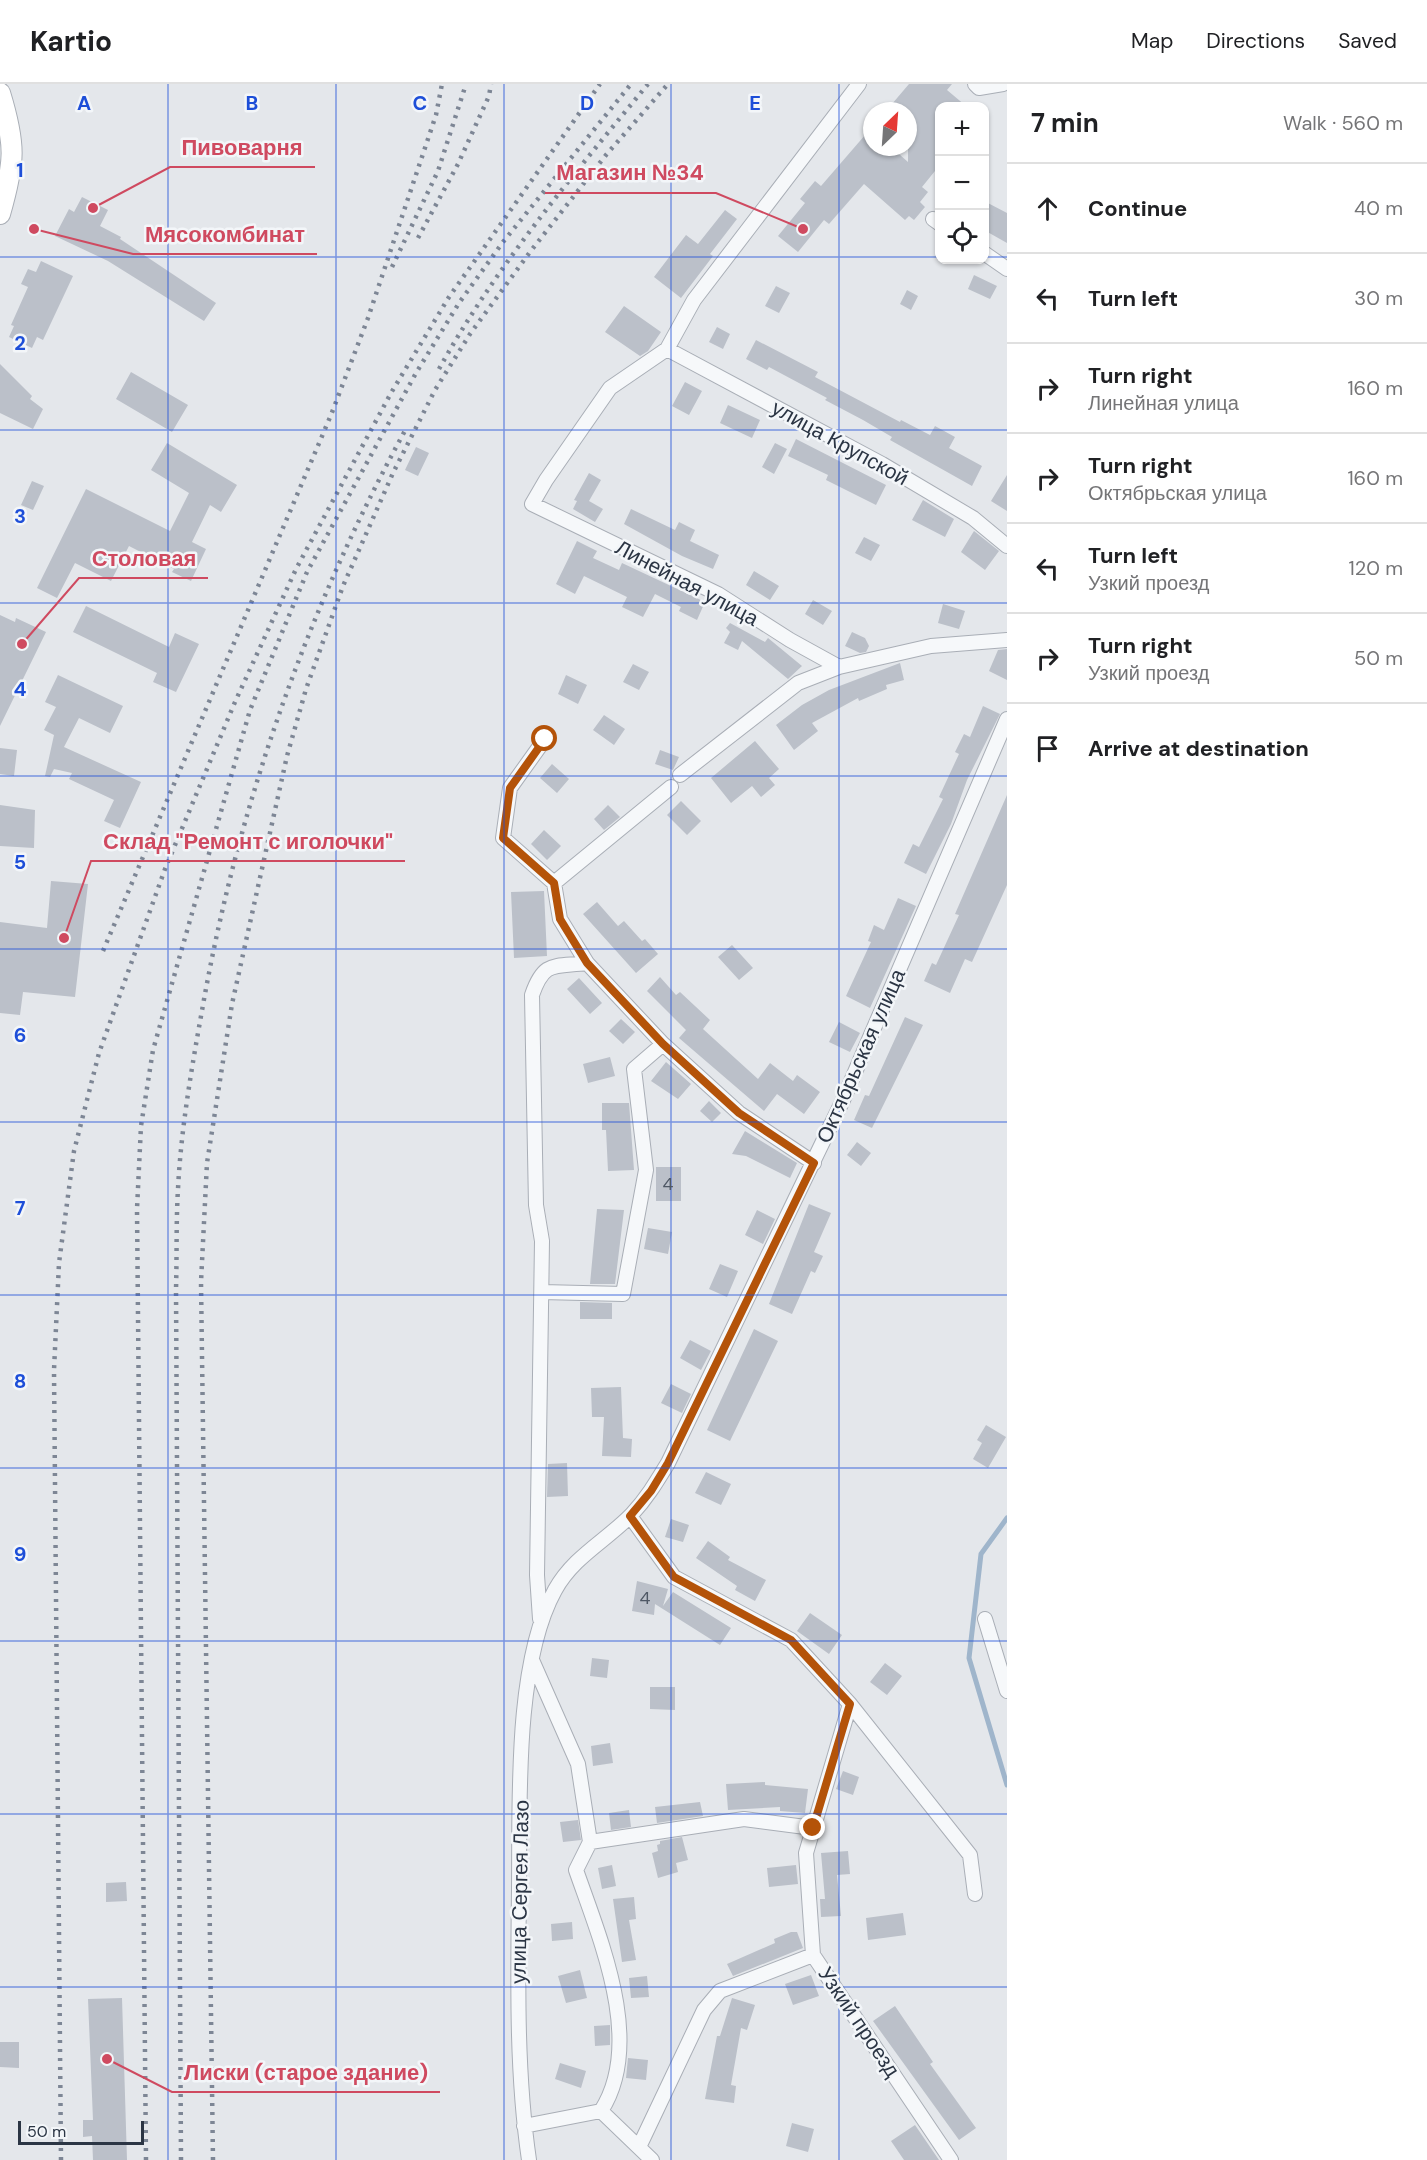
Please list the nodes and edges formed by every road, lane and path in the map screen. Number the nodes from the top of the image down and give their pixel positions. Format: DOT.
graph roads {
  1 [pos="859,84"];
  2 [pos="975,84"];
  3 [pos="1003,84"];
  4 [pos="0,93"];
  5 [pos="0,214"];
  6 [pos="989,256"];
  7 [pos="1007,269"];
  8 [pos="667,349"];
  9 [pos="1007,546"];
  10 [pos="1007,640"];
  11 [pos="839,667"];
  12 [pos="1007,719"];
  13 [pos="545,739"];
  14 [pos="680,775"];
  15 [pos="672,787"];
  16 [pos="554,883"];
  17 [pos="587,963"];
  18 [pos="663,1044"];
  19 [pos="814,1163"];
  20 [pos="542,1292"];
  21 [pos="630,1516"];
  22 [pos="985,1619"];
  23 [pos="540,1621"];
  24 [pos="532,1660"];
  25 [pos="1007,1691"];
  26 [pos="850,1704"];
  27 [pos="813,1828"];
  28 [pos="590,1842"];
  29 [pos="975,1894"];
  30 [pos="813,1955"];
  31 [pos="601,2111"];
  32 [pos="524,2126"];
  33 [pos="639,2147"];
  34 [pos="529,2160"];
  35 [pos="652,2160"];
  36 [pos="951,2160"];
  1 -- 8 [label="street"];
  2 -- 3 [label="street"];
  4 -- 5 [label="main road"];
  6 -- 7 [label="street"];
  8 -- 9 [label="street, улица Крупской"];
  8 -- 11 [label="street, Линейная улица"];
  10 -- 11 [label="street"];
  11 -- 14 [label="street"];
  12 -- 19 [label="street, Октябрьская улица"];
  13 -- 16 [label="street"];
  15 -- 16 [label="street"];
  16 -- 17 [label="street"];
  17 -- 18 [label="street"];
  17 -- 20 [label="street"];
  18 -- 19 [label="street"];
  18 -- 20 [label="street"];
  19 -- 21 [label="street, Октябрьская улица"];
  20 -- 23 [label="street"];
  21 -- 23 [label="street, Октябрьская улица"];
  21 -- 26 [label="street"];
  22 -- 25 [label="street"];
  23 -- 24 [label="street, улица Сергея Лазо"];
  24 -- 28 [label="street"];
  24 -- 32 [label="street, улица Сергея Лазо"];
  26 -- 27 [label="street, Узкий проезд"];
  26 -- 29 [label="street"];
  27 -- 28 [label="street"];
  27 -- 30 [label="street, Узкий проезд"];
  28 -- 31 [label="street"];
  30 -- 33 [label="street"];
  30 -- 36 [label="street, Узкий проезд"];
  31 -- 32 [label="street"];
  31 -- 33 [label="street"];
  32 -- 34 [label="street, улица Сергея Лазо"];
  33 -- 35 [label="street"];
}
